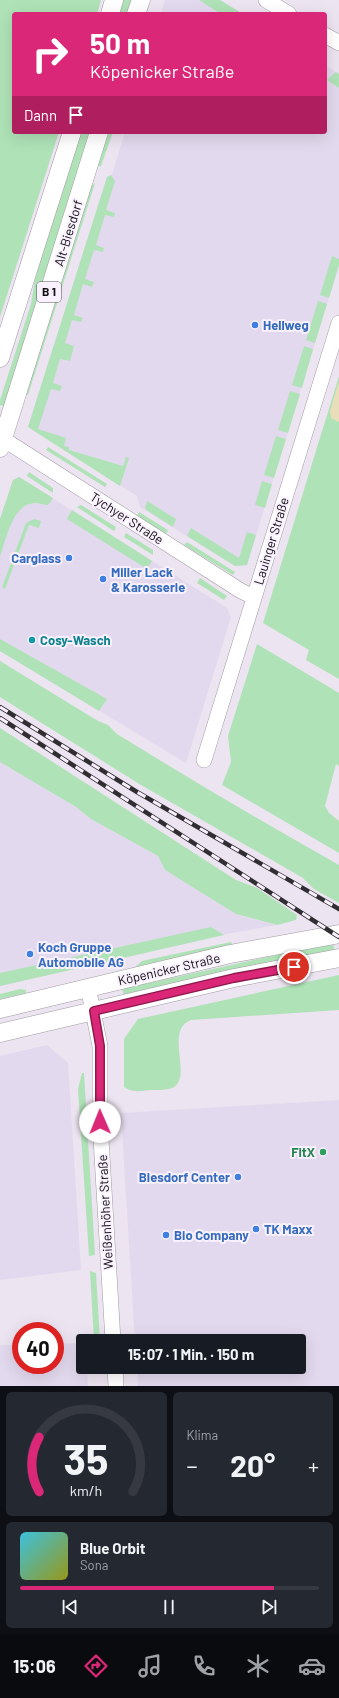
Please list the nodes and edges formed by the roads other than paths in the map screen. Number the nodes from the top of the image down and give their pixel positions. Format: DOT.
graph roads {
  1 [pos="114,0"];
  2 [pos="141,0"];
  3 [pos="266,0"];
  4 [pos="111,12"];
  5 [pos="137,12"];
  6 [pos="286,12"];
  7 [pos="327,37"];
  8 [pos="339,43"];
  9 [pos="71,134"];
  10 [pos="98,134"];
  11 [pos="339,322"];
  12 [pos="0,358"];
  13 [pos="1,441"];
  14 [pos="254,597"];
  15 [pos="204,760"];
  16 [pos="339,934"];
  17 [pos="339,958"];
  18 [pos="88,987"];
  19 [pos="0,1009"];
  20 [pos="94,1011"];
  21 [pos="0,1032"];
  22 [pos="113,1334"];
  23 [pos="115,1374"];
  24 [pos="116,1386"];
  1 -- 4 [label="main road"];
  2 -- 5 [label="main road"];
  3 -- 6 [label="street"];
  7 -- 8 [label="street"];
  9 -- 12 [label="main road, Alt-Biesdorf / B 1"];
  10 -- 13 [label="main road, Alt-Biesdorf / B 1"];
  11 -- 14 [label="street, Lauinger Straße"];
  13 -- 14 [label="street, Tychyer Straße"];
  14 -- 15 [label="street, Lauinger Straße"];
  16 -- 18 [label="main road, Köpenicker Straße"];
  17 -- 20 [label="main road, Köpenicker Straße"];
  18 -- 19 [label="main road, Köpenicker Straße"];
  18 -- 20 [label="street, Weißenhöher Straße"];
  20 -- 21 [label="main road, Köpenicker Straße"];
  20 -- 22 [label="street, Weißenhöher Straße"];
  23 -- 24 [label="street"];
}
